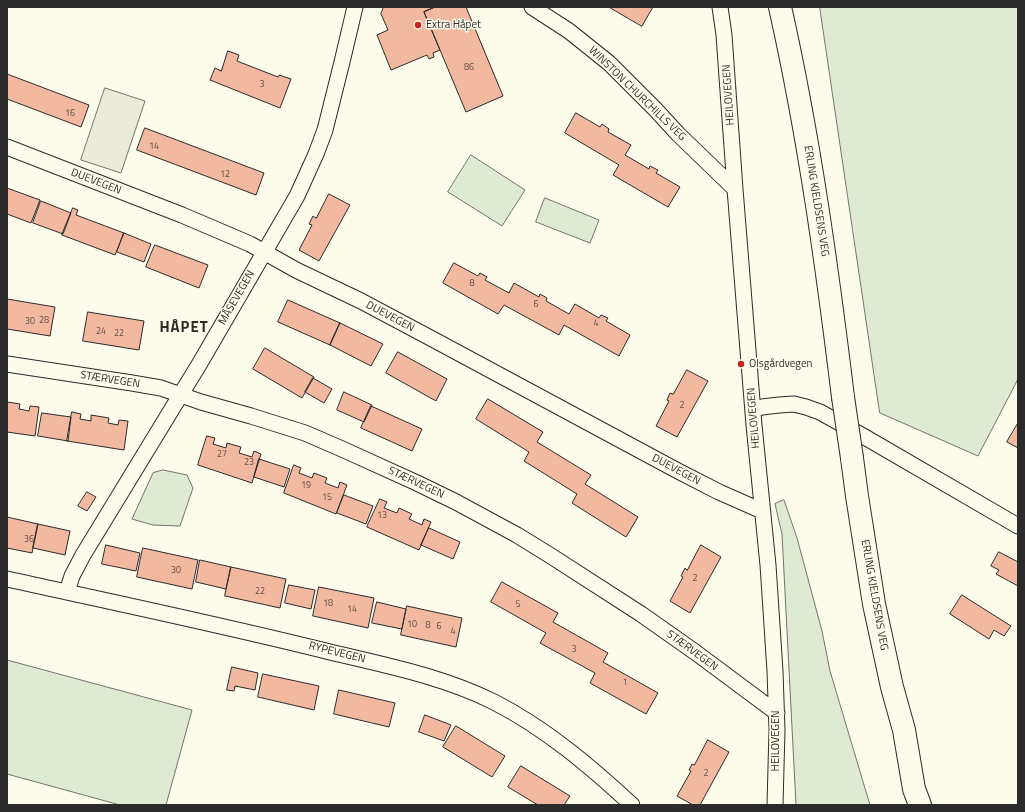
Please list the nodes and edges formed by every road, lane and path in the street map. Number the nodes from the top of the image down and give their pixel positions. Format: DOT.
graph roads {
  1 [pos="355,7"];
  2 [pos="532,7"];
  3 [pos="720,7"];
  4 [pos="780,7"];
  5 [pos="7,147"];
  6 [pos="735,189"];
  7 [pos="264,252"];
  8 [pos="7,364"];
  9 [pos="181,395"];
  10 [pos="753,410"];
  11 [pos="762,511"];
  12 [pos="1018,526"];
  13 [pos="7,579"];
  14 [pos="66,592"];
  15 [pos="777,713"];
  16 [pos="904,730"];
  17 [pos="632,805"];
  18 [pos="775,805"];
  19 [pos="920,805"];
  20 [pos="936,805"];
  1 -- 7 [label="street, MÅSEVEGEN"];
  2 -- 6 [label="street, WINSTON CHURCHILLS VEG"];
  3 -- 6 [label="street, HEILOVEGEN"];
  4 -- 16 [label="highway, ERLING KJELDSENS VEG, bridge"];
  5 -- 7 [label="street, DUEVEGEN"];
  6 -- 10 [label="street, HEILOVEGEN"];
  7 -- 9 [label="street, MÅSEVEGEN"];
  7 -- 11 [label="street, DUEVEGEN"];
  8 -- 9 [label="street, STÆRVEGEN"];
  9 -- 14 [label="street, MÅSEVEGEN"];
  9 -- 15 [label="street, STÆRVEGEN"];
  10 -- 11 [label="street, HEILOVEGEN"];
  10 -- 12 [label="street"];
  11 -- 15 [label="street, HEILOVEGEN"];
  13 -- 14 [label="street, RYPEVEGEN"];
  14 -- 17 [label="street, RYPEVEGEN"];
  15 -- 18 [label="street, HEILOVEGEN"];
  16 -- 19 [label="highway, ERLING KJELDSENS VEG"];
  16 -- 20 [label="highway, ERLING KJELDSENS VEG"];
}
